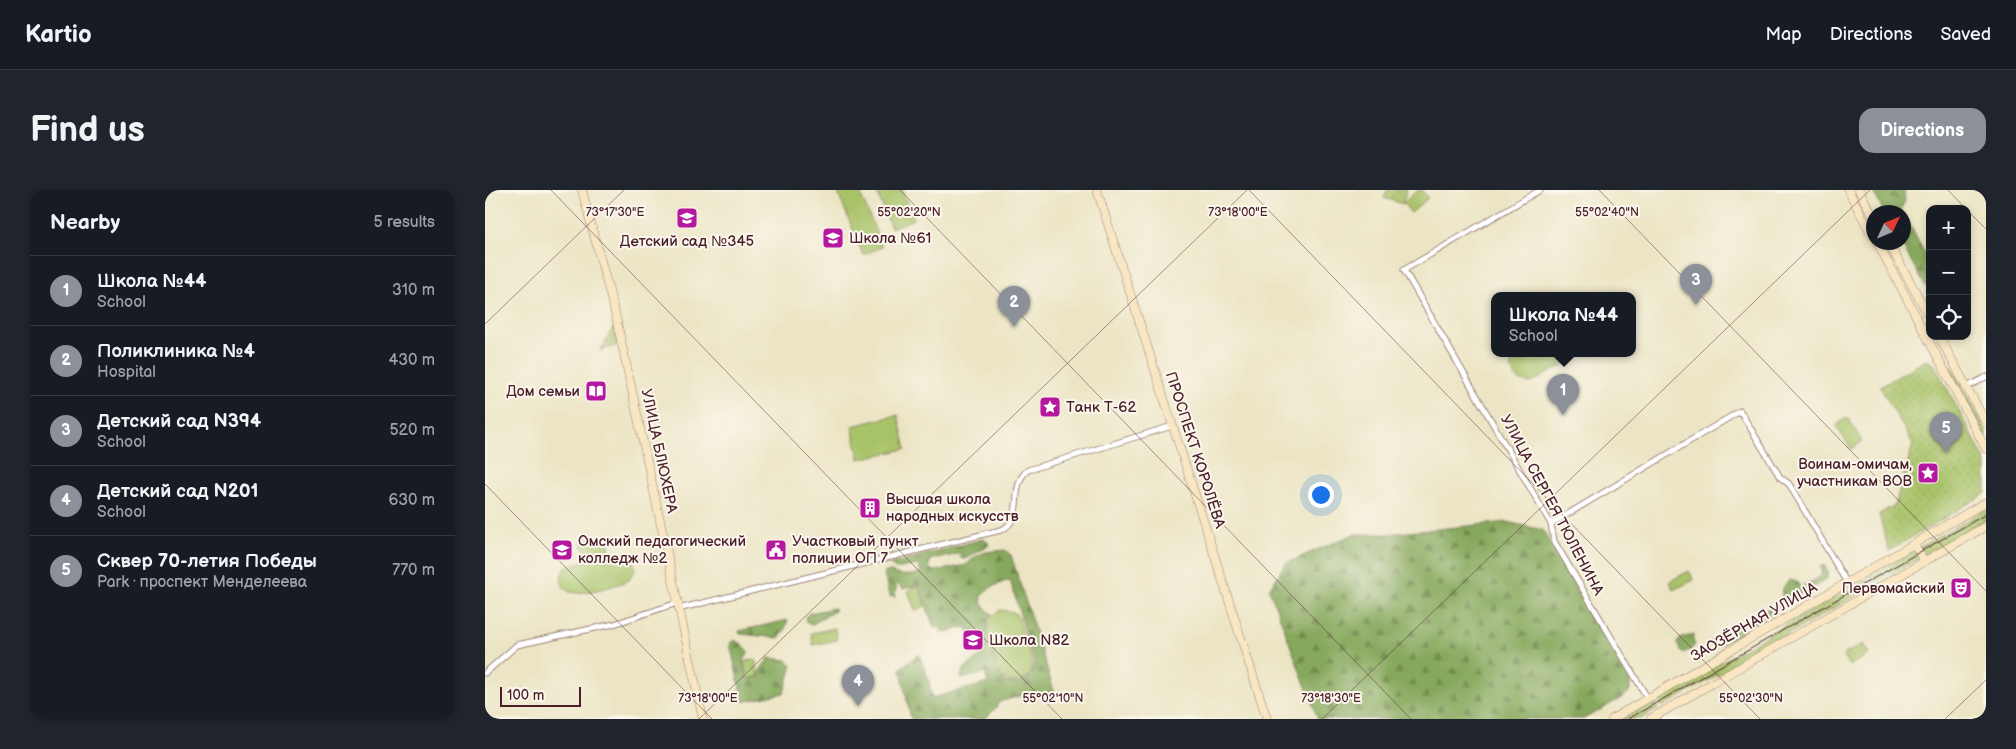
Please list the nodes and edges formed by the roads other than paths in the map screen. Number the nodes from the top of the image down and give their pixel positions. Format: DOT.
graph roads {
  1 [pos="582,190"];
  2 [pos="1097,190"];
  3 [pos="1540,190"];
  4 [pos="1848,190"];
  5 [pos="1859,190"];
  6 [pos="1867,205"];
  7 [pos="1866,224"];
  8 [pos="1881,250"];
  9 [pos="1892,250"];
  10 [pos="1917,295"];
  11 [pos="1908,300"];
  12 [pos="1926,311"];
  13 [pos="1941,340"];
  14 [pos="1986,376"];
  15 [pos="1967,387"];
  16 [pos="1986,423"];
  17 [pos="1172,426"];
  18 [pos="1986,449"];
  19 [pos="1986,502"];
  20 [pos="1551,524"];
  21 [pos="1986,526"];
  22 [pos="1914,544"];
  23 [pos="1924,562"];
  24 [pos="1847,583"];
  25 [pos="678,606"];
  26 [pos="485,673"];
  27 [pos="1648,699"];
  28 [pos="703,719"];
  29 [pos="1267,719"];
  30 [pos="1613,719"];
  31 [pos="1650,719"];
  1 -- 25 [label="main road, УЛИЦА БЛЮХЕРА"];
  2 -- 17 [label="main road, ПРОСПЕКТ КОРОЛЁВА"];
  3 -- 20 [label="street, УЛИЦА СЕРГЕЯ ТЮЛЕНИНА"];
  4 -- 7 [label="main road"];
  5 -- 6 [label="main road"];
  8 -- 11 [label="main road"];
  9 -- 10 [label="main road"];
  10 -- 11 [label="main road"];
  10 -- 12 [label="main road"];
  11 -- 18 [label="main road"];
  13 -- 15 [label="main road"];
  14 -- 15 [label="street"];
  15 -- 16 [label="main road"];
  17 -- 25 [label="street"];
  17 -- 29 [label="main road, ПРОСПЕКТ КОРОЛЁВА"];
  19 -- 22 [label="main road, ЗАОЗЁРНАЯ УЛИЦА"];
  20 -- 24 [label="street"];
  20 -- 27 [label="street, УЛИЦА СЕРГЕЯ ТЮЛЕНИНА"];
  21 -- 23 [label="main road"];
  22 -- 23 [label="main road"];
  22 -- 24 [label="main road, ЗАОЗЁРНАЯ УЛИЦА"];
  23 -- 31 [label="main road"];
  24 -- 27 [label="main road, ЗАОЗЁРНАЯ УЛИЦА"];
  25 -- 26 [label="street"];
  25 -- 28 [label="main road, УЛИЦА БЛЮХЕРА"];
  27 -- 30 [label="main road, ЗАОЗЁРНАЯ УЛИЦА"];
}
